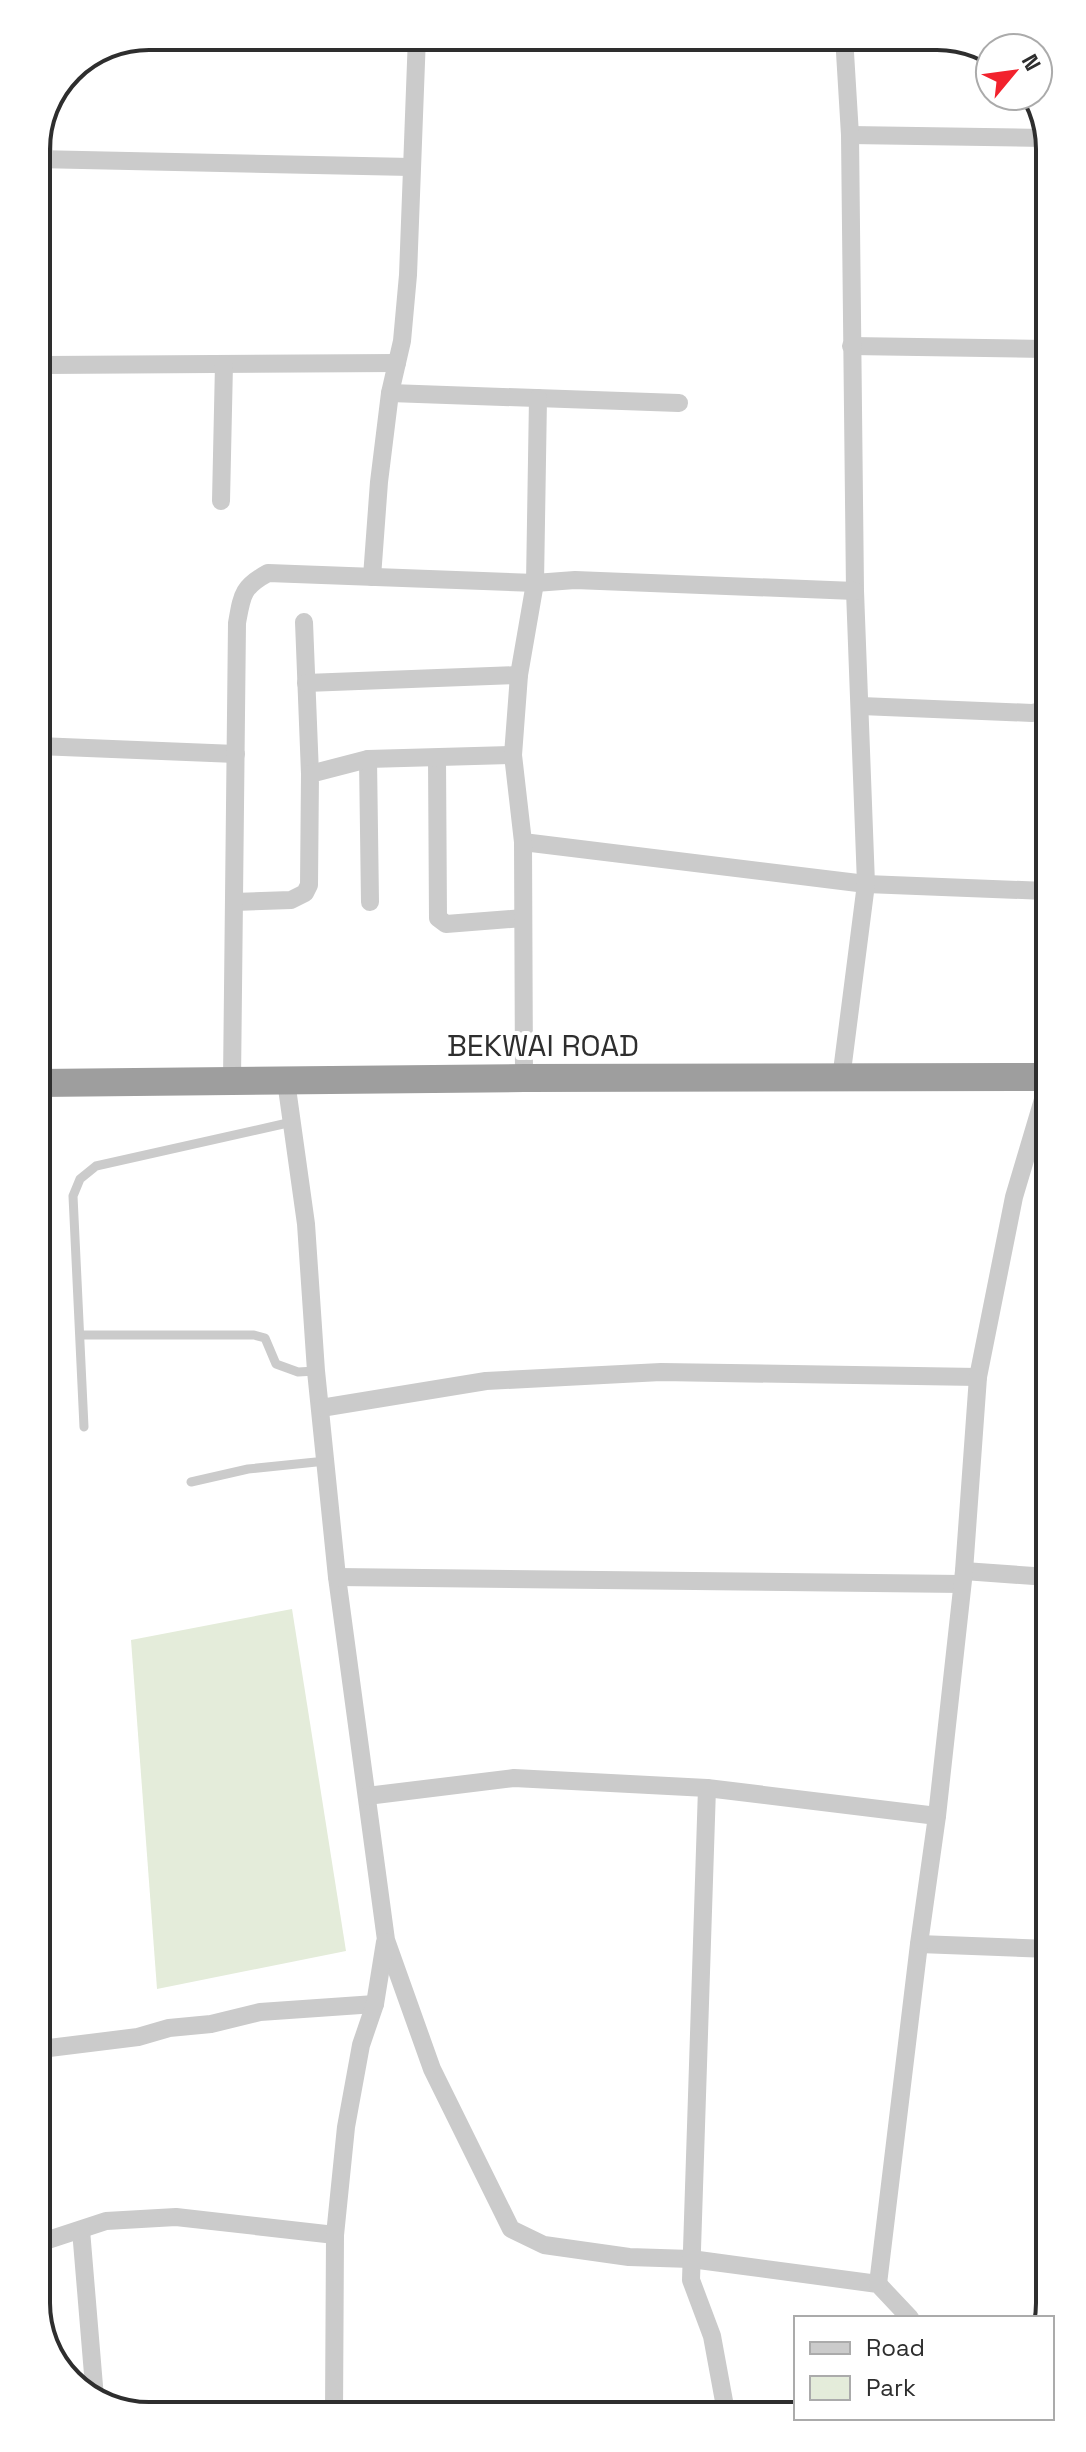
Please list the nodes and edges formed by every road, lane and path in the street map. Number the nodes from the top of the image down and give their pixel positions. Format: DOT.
graph roads {
  1 [pos="416,50"];
  2 [pos="845,50"];
  3 [pos="850,135"];
  4 [pos="1035,138"];
  5 [pos="50,159"];
  6 [pos="411,167"];
  7 [pos="851,346"];
  8 [pos="1036,349"];
  9 [pos="397,363"];
  10 [pos="224,364"];
  11 [pos="50,365"];
  12 [pos="390,393"];
  13 [pos="538,398"];
  14 [pos="679,403"];
  15 [pos="221,501"];
  16 [pos="372,577"];
  17 [pos="535,583"];
  18 [pos="855,591"];
  19 [pos="304,622"];
  20 [pos="519,675"];
  21 [pos="306,683"];
  22 [pos="861,706"];
  23 [pos="1036,713"];
  24 [pos="50,746"];
  25 [pos="236,754"];
  26 [pos="513,755"];
  27 [pos="437,758"];
  28 [pos="368,759"];
  29 [pos="310,774"];
  30 [pos="523,842"];
  31 [pos="866,884"];
  32 [pos="1036,891"];
  33 [pos="234,902"];
  34 [pos="370,902"];
  35 [pos="523,918"];
  36 [pos="1036,1077"];
  37 [pos="524,1078"];
  38 [pos="841,1079"];
  39 [pos="232,1081"];
  40 [pos="286,1081"];
  41 [pos="50,1083"];
  42 [pos="292,1122"];
  43 [pos="1036,1135"];
  44 [pos="81,1335"];
  45 [pos="316,1371"];
  46 [pos="978,1377"];
  47 [pos="321,1408"];
  48 [pos="84,1427"];
  49 [pos="326,1461"];
  50 [pos="191,1482"];
  51 [pos="337,1577"];
  52 [pos="963,1577"];
  53 [pos="1036,1577"];
  54 [pos="707,1788"];
  55 [pos="367,1796"];
  56 [pos="937,1816"];
  57 [pos="386,1940"];
  58 [pos="919,1944"];
  59 [pos="1036,1948"];
  60 [pos="375,2004"];
  61 [pos="50,2048"];
  62 [pos="81,2230"];
  63 [pos="335,2235"];
  64 [pos="50,2240"];
  65 [pos="691,2259"];
  66 [pos="878,2284"];
  67 [pos="908,2316"];
  68 [pos="94,2385"];
  69 [pos="334,2402"];
  70 [pos="724,2402"];
  1 -- 6 [label="street"];
  2 -- 3 [label="street"];
  3 -- 4 [label="street"];
  3 -- 7 [label="street"];
  5 -- 6 [label="street"];
  6 -- 9 [label="street"];
  7 -- 8 [label="street"];
  7 -- 18 [label="street"];
  9 -- 10 [label="street"];
  9 -- 12 [label="street"];
  10 -- 11 [label="street"];
  10 -- 15 [label="street"];
  12 -- 13 [label="street"];
  12 -- 16 [label="street"];
  13 -- 14 [label="street"];
  13 -- 17 [label="street"];
  16 -- 17 [label="street"];
  16 -- 25 [label="street"];
  17 -- 18 [label="street"];
  17 -- 20 [label="street"];
  18 -- 22 [label="street"];
  19 -- 21 [label="street"];
  20 -- 21 [label="street"];
  20 -- 26 [label="street"];
  21 -- 29 [label="street"];
  22 -- 23 [label="street"];
  22 -- 31 [label="street"];
  24 -- 25 [label="street"];
  25 -- 33 [label="street"];
  26 -- 27 [label="street"];
  26 -- 30 [label="street"];
  27 -- 28 [label="street"];
  27 -- 35 [label="street"];
  28 -- 29 [label="street"];
  28 -- 34 [label="street"];
  29 -- 33 [label="street"];
  30 -- 31 [label="street"];
  30 -- 35 [label="street"];
  31 -- 32 [label="street"];
  31 -- 38 [label="street"];
  33 -- 39 [label="street"];
  35 -- 37 [label="street"];
  36 -- 38 [label="highway, BEKWAI ROAD"];
  37 -- 38 [label="highway, BEKWAI ROAD"];
  37 -- 40 [label="highway, BEKWAI ROAD"];
  39 -- 40 [label="highway, BEKWAI ROAD"];
  39 -- 41 [label="highway, BEKWAI ROAD"];
  40 -- 42 [label="street"];
  42 -- 44 [label="lane"];
  42 -- 45 [label="street"];
  43 -- 46 [label="street"];
  44 -- 45 [label="lane"];
  44 -- 48 [label="lane"];
  45 -- 47 [label="street"];
  46 -- 47 [label="street"];
  46 -- 52 [label="street"];
  47 -- 49 [label="street"];
  49 -- 50 [label="lane"];
  49 -- 51 [label="street"];
  51 -- 52 [label="street"];
  51 -- 55 [label="street"];
  52 -- 53 [label="street"];
  52 -- 56 [label="street"];
  54 -- 55 [label="street"];
  54 -- 56 [label="street"];
  54 -- 65 [label="street"];
  55 -- 57 [label="street"];
  56 -- 58 [label="street"];
  57 -- 60 [label="street"];
  57 -- 65 [label="street"];
  58 -- 59 [label="street"];
  58 -- 66 [label="street"];
  60 -- 61 [label="street"];
  60 -- 63 [label="street"];
  62 -- 63 [label="street"];
  62 -- 64 [label="street"];
  62 -- 68 [label="street"];
  63 -- 69 [label="street"];
  65 -- 66 [label="street"];
  65 -- 70 [label="street"];
  66 -- 67 [label="street"];
}
